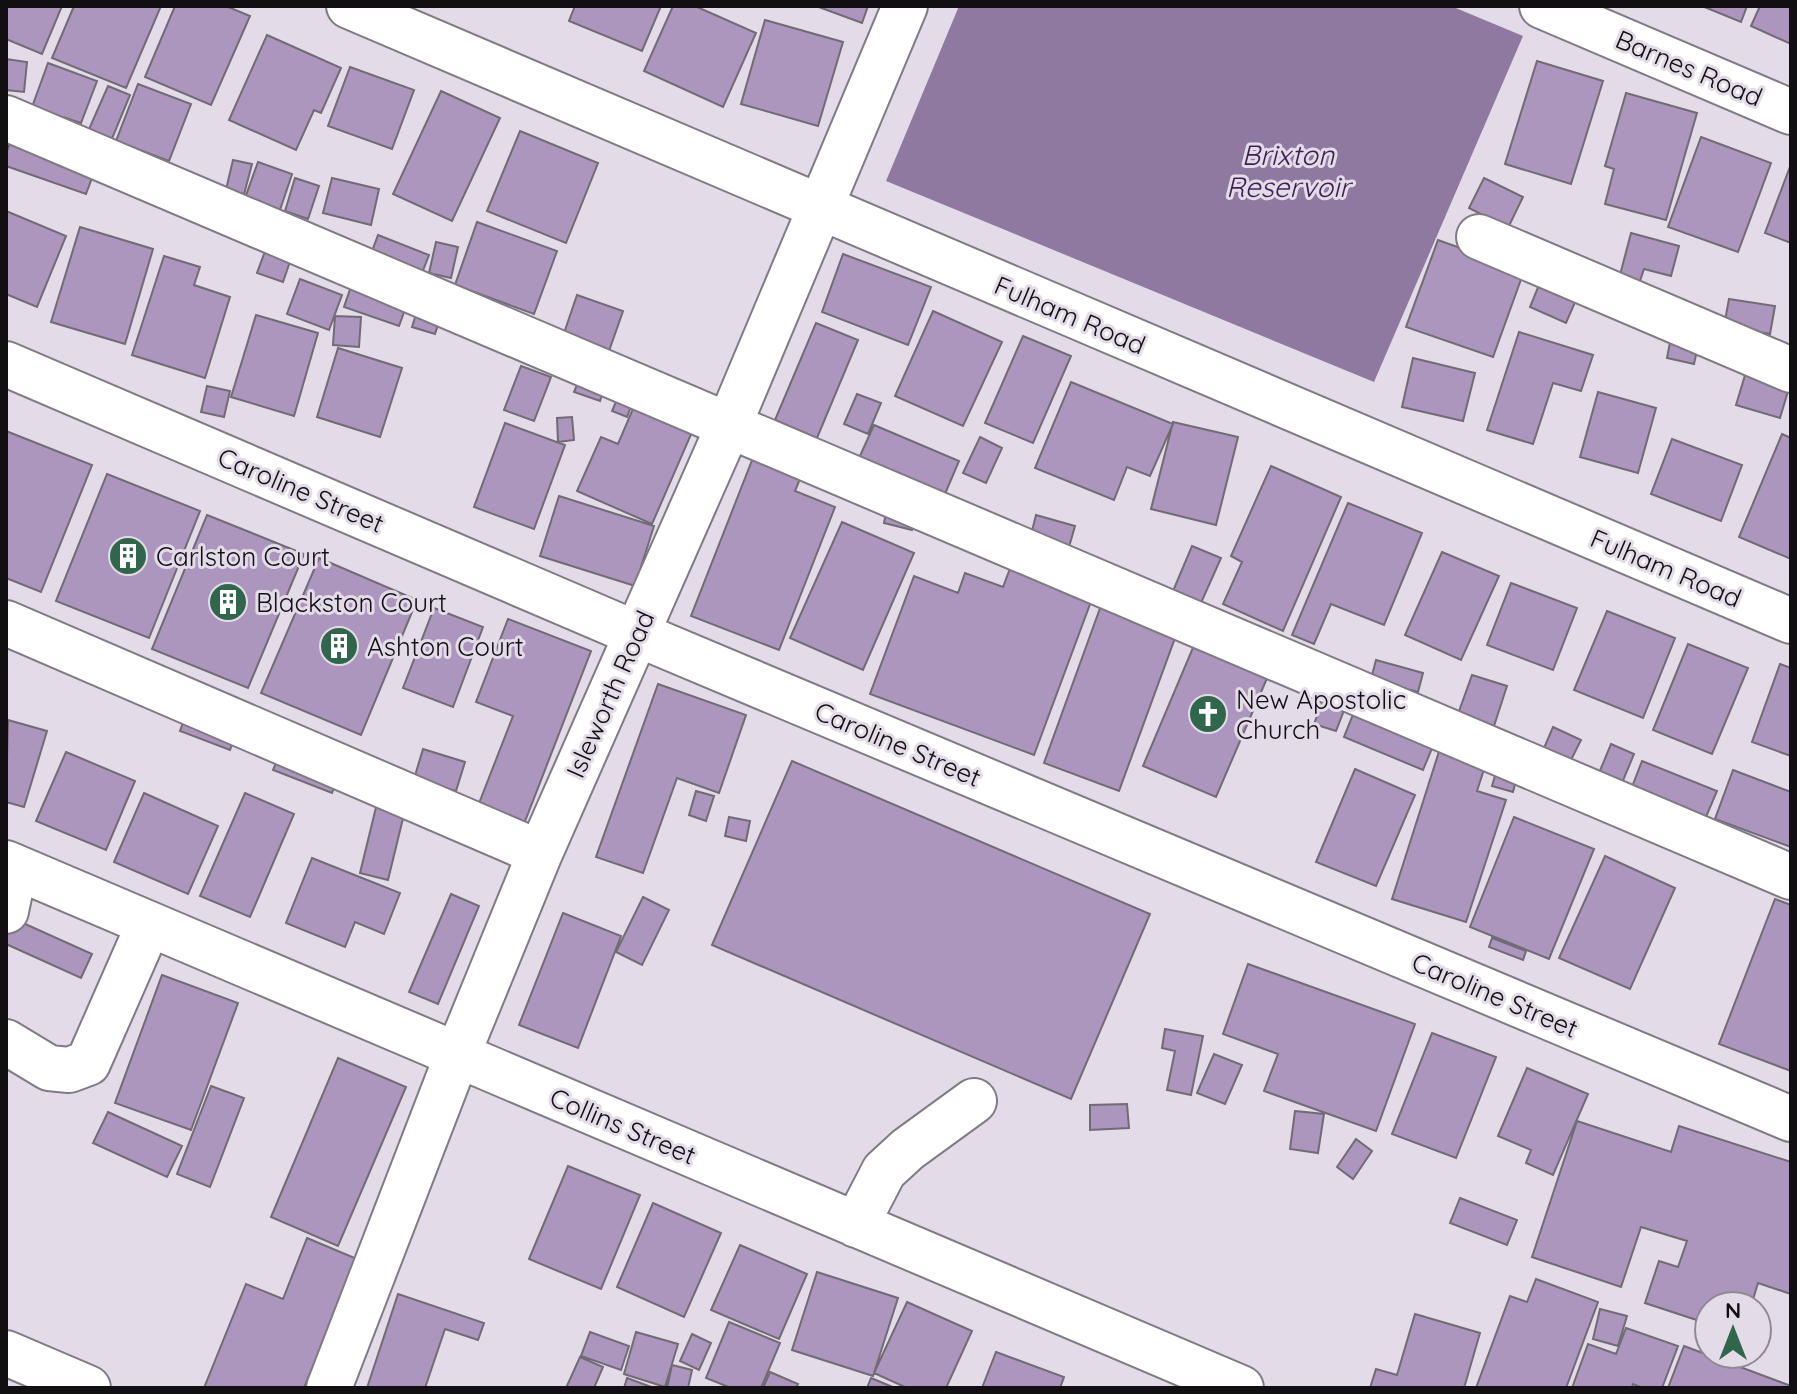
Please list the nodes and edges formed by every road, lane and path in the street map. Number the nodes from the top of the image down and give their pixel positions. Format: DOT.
graph roads {
  1 [pos="349,6"];
  2 [pos="905,6"];
  3 [pos="1542,6"];
  4 [pos="1791,112"];
  5 [pos="6,118"];
  6 [pos="820,209"];
  7 [pos="1479,237"];
  8 [pos="6,364"];
  9 [pos="1791,370"];
  10 [pos="729,425"];
  11 [pos="1791,621"];
  12 [pos="6,623"];
  13 [pos="637,634"];
  14 [pos="540,853"];
  15 [pos="11,865"];
  16 [pos="1791,877"];
  17 [pos="6,911"];
  18 [pos="149,924"];
  19 [pos="6,1042"];
  20 [pos="457,1056"];
  21 [pos="974,1101"];
  22 [pos="1791,1119"];
  23 [pos="856,1225"];
  24 [pos="6,1353"];
  25 [pos="1231,1386"];
  26 [pos="88,1388"];
  27 [pos="329,1388"];
  1 -- 6 [label="street, Fulham Road"];
  2 -- 6 [label="street, Isleworth Road"];
  3 -- 4 [label="street, Barnes Road"];
  5 -- 10 [label="street"];
  6 -- 10 [label="street, Isleworth Road"];
  6 -- 11 [label="street, Fulham Road"];
  7 -- 9 [label="street"];
  8 -- 13 [label="street, Caroline Street"];
  10 -- 13 [label="street, Isleworth Road"];
  10 -- 16 [label="street"];
  12 -- 14 [label="street"];
  13 -- 14 [label="street, Isleworth Road"];
  13 -- 22 [label="street, Caroline Street"];
  14 -- 20 [label="street, Isleworth Road"];
  15 -- 17 [label="street"];
  15 -- 18 [label="street, Collins Street"];
  18 -- 19 [label="street"];
  18 -- 20 [label="street, Collins Street"];
  20 -- 23 [label="street, Collins Street"];
  20 -- 27 [label="street, Isleworth Road"];
  21 -- 23 [label="street"];
  23 -- 25 [label="street, Collins Street"];
  24 -- 26 [label="street"];
}
